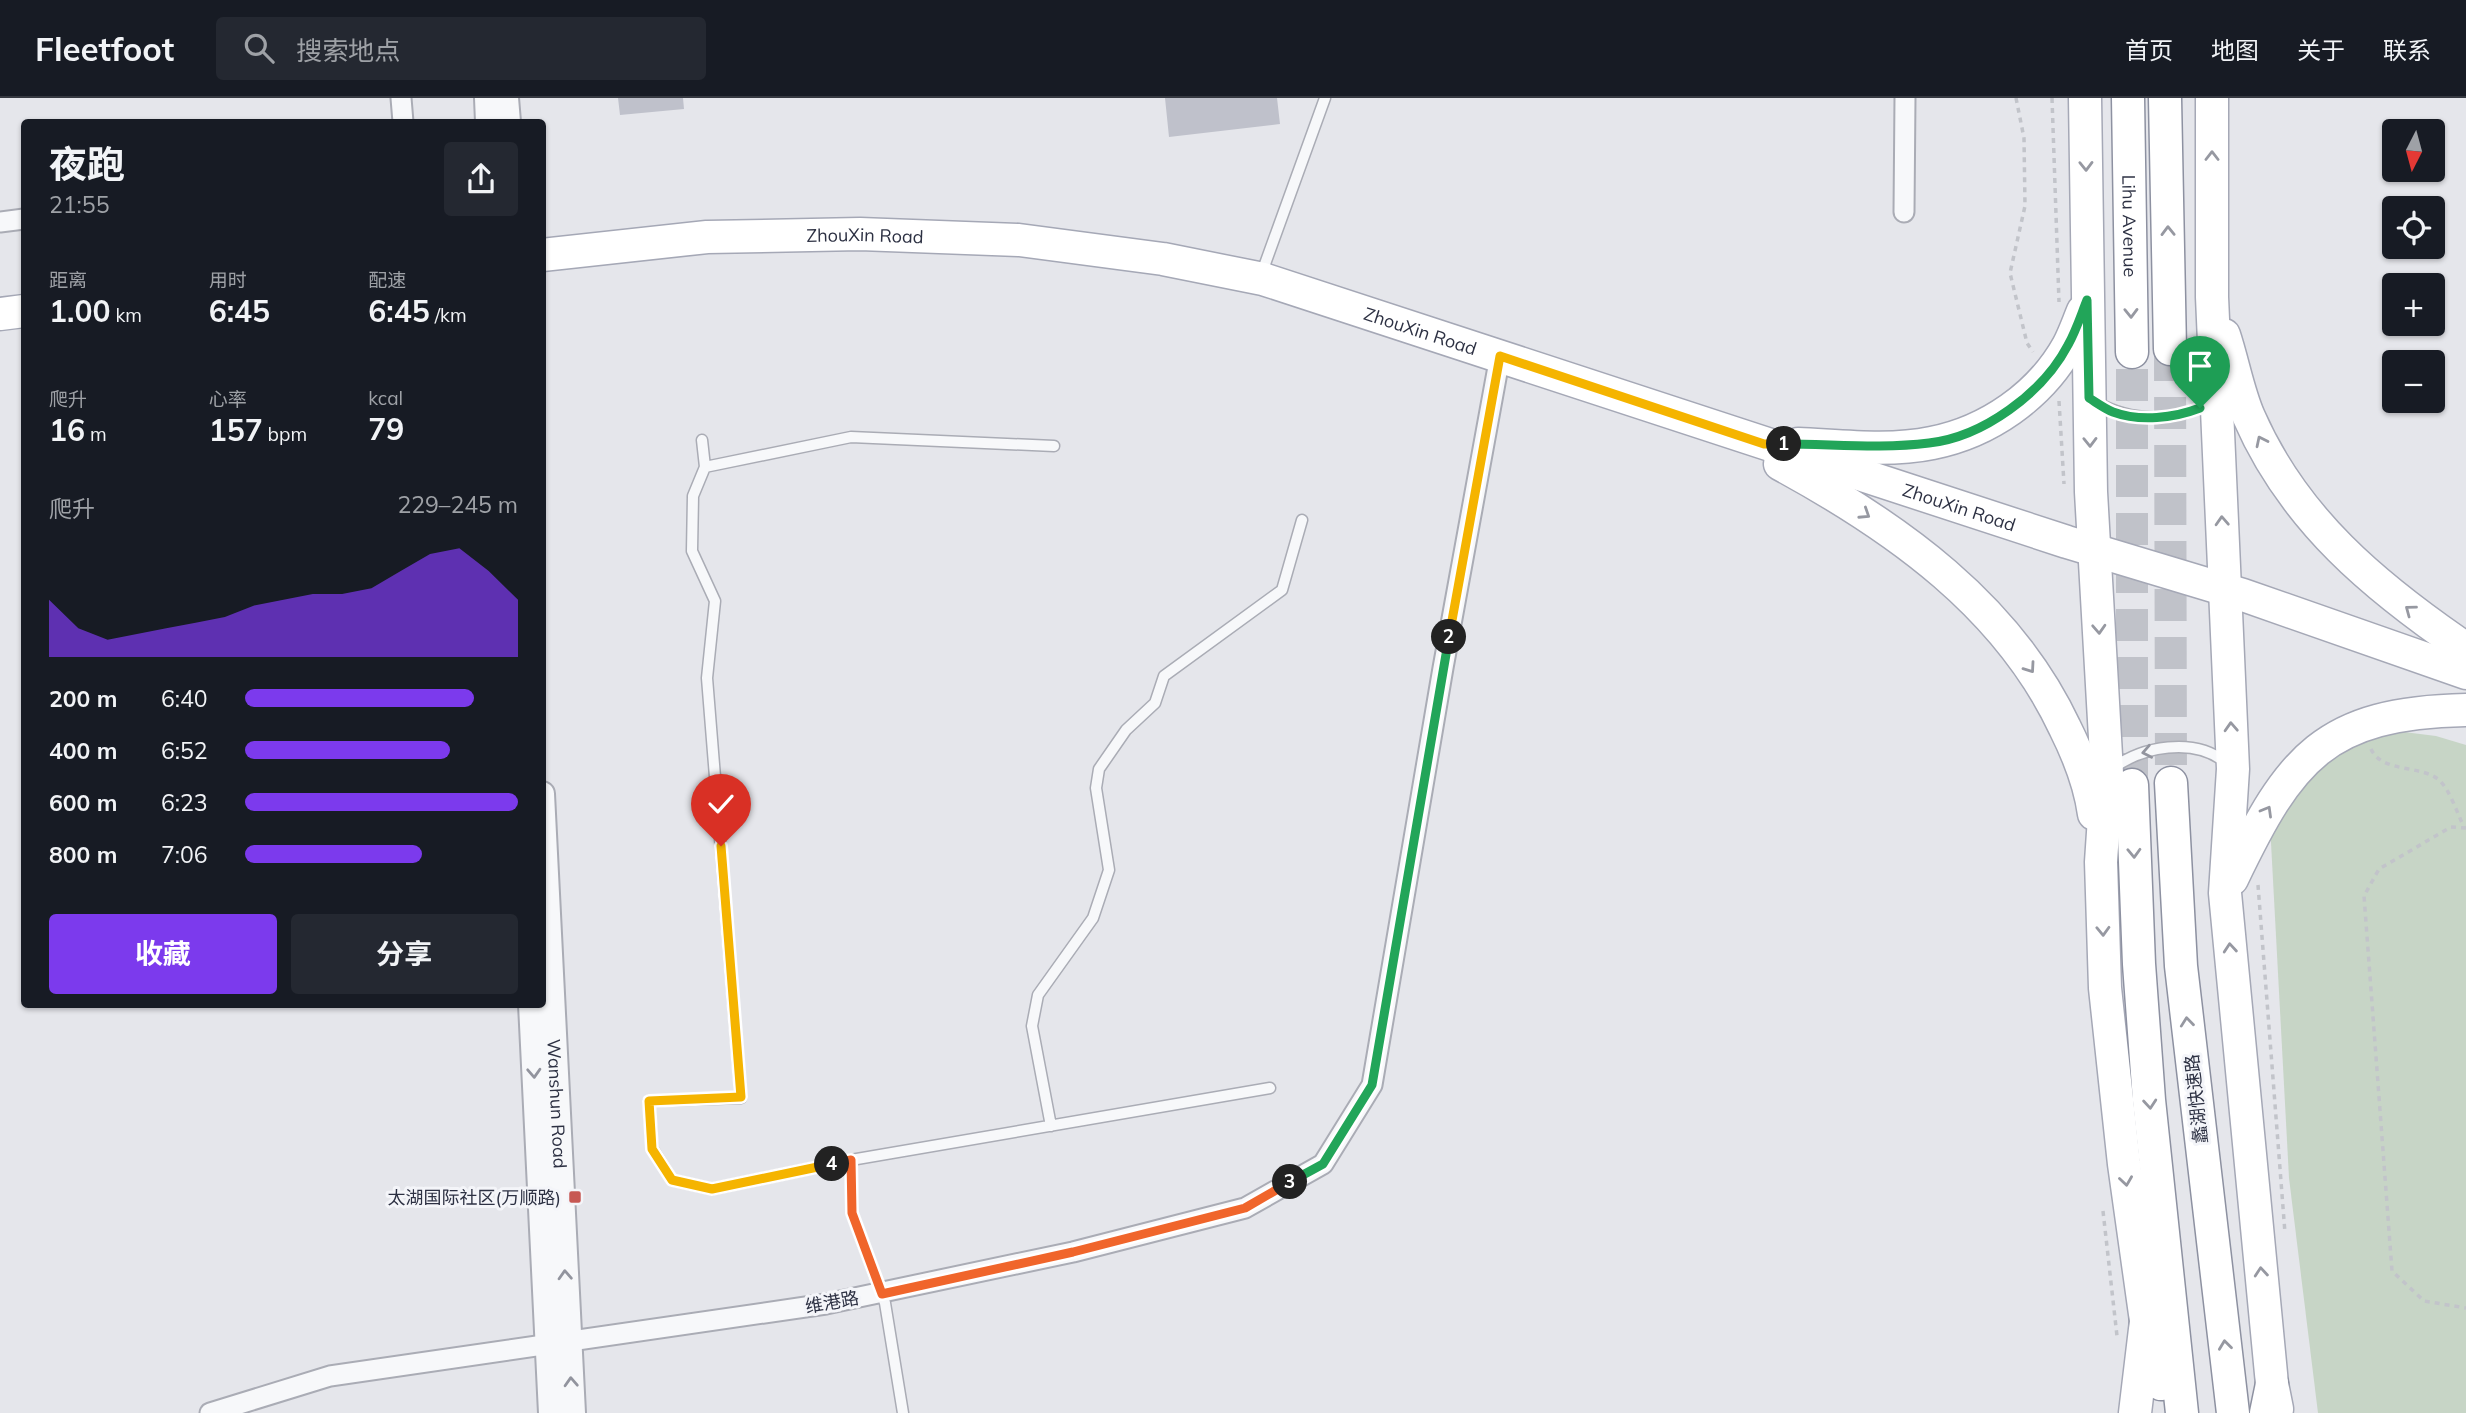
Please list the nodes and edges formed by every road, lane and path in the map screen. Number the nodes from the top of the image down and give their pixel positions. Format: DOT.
graph roads {
  1 [pos="401,98"];
  2 [pos="487,98"];
  3 [pos="506,98"];
  4 [pos="1325,98"];
  5 [pos="1905,98"];
  6 [pos="2017,98"];
  7 [pos="2085,98"];
  8 [pos="2128,98"];
  9 [pos="2165,98"];
  10 [pos="2212,98"];
  11 [pos="403,119"];
  12 [pos="488,119"];
  13 [pos="508,119"];
  14 [pos="1904,212"];
  15 [pos="21,219"];
  16 [pos="0,222"];
  17 [pos="546,255"];
  18 [pos="546,263"];
  19 [pos="1259,279"];
  20 [pos="2212,297"];
  21 [pos="2087,300"];
  22 [pos="21,304"];
  23 [pos="0,307"];
  24 [pos="21,311"];
  25 [pos="0,314"];
  26 [pos="2170,349"];
  27 [pos="2132,352"];
  28 [pos="1503,362"];
  29 [pos="2047,375"];
  30 [pos="2216,396"];
  31 [pos="2089,398"];
  32 [pos="702,440"];
  33 [pos="1054,446"];
  34 [pos="1764,449"];
  35 [pos="705,467"];
  36 [pos="1302,520"];
  37 [pos="2095,555"];
  38 [pos="2225,594"];
  39 [pos="2466,649"];
  40 [pos="2466,673"];
  41 [pos="2466,682"];
  42 [pos="2466,710"];
  43 [pos="2360,724"];
  44 [pos="2233,769"];
  45 [pos="2119,779"];
  46 [pos="2171,783"];
  47 [pos="2465,827"];
  48 [pos="2101,862"];
  49 [pos="2225,893"];
  50 [pos="546,932"];
  51 [pos="531,1008"];
  52 [pos="1270,1088"];
  53 [pos="1051,1126"];
  54 [pos="851,1160"];
  55 [pos="884,1298"];
  56 [pos="2466,1308"];
  57 [pos="2146,1321"];
  58 [pos="558,1348"];
  59 [pos="2272,1403"];
  60 [pos="210,1413"];
  61 [pos="241,1413"];
  62 [pos="551,1413"];
  63 [pos="572,1413"];
  64 [pos="903,1413"];
  65 [pos="2135,1413"];
  66 [pos="2164,1413"];
  67 [pos="2182,1413"];
  68 [pos="2233,1413"];
  1 -- 11 [label="street"];
  2 -- 12 [label="street"];
  3 -- 13 [label="street"];
  4 -- 19 [label="lane"];
  5 -- 14 [label="street"];
  6 -- 29 [label="path"];
  7 -- 21 [label="main road, one-way"];
  8 -- 27 [label="main road, Lihu Avenue, one-way"];
  26 -- 9 [label="main road, one-way"];
  20 -- 10 [label="main road, one-way"];
  15 -- 16 [label="street"];
  17 -- 19 [label="main road, ZhouXin Road"];
  18 -- 28 [label="main road, ZhouXin Road"];
  19 -- 28 [label="main road, ZhouXin Road"];
  20 -- 30 [label="main road"];
  39 -- 20 [label="main road, one-way"];
  21 -- 29 [label="main road"];
  21 -- 31 [label="main road"];
  22 -- 23 [label="main road"];
  24 -- 25 [label="main road"];
  28 -- 34 [label="main road, ZhouXin Road"];
  28 -- 55 [label="street, 维港路"];
  29 -- 34 [label="main road"];
  30 -- 31 [label="lane"];
  38 -- 30 [label="main road, one-way"];
  31 -- 37 [label="main road, one-way"];
  32 -- 35 [label="lane"];
  33 -- 35 [label="lane"];
  34 -- 37 [label="main road, ZhouXin Road"];
  34 -- 48 [label="main road, one-way"];
  35 -- 54 [label="lane"];
  36 -- 53 [label="lane"];
  37 -- 38 [label="main road, ZhouXin Road"];
  37 -- 45 [label="main road, one-way"];
  38 -- 40 [label="main road, ZhouXin Road"];
  38 -- 41 [label="main road, ZhouXin Road"];
  44 -- 38 [label="main road, one-way"];
  42 -- 43 [label="main road"];
  43 -- 47 [label="path"];
  49 -- 43 [label="main road, one-way"];
  44 -- 45 [label="lane, one-way"];
  44 -- 49 [label="main road"];
  45 -- 48 [label="main road"];
  45 -- 67 [label="main road, one-way"];
  68 -- 46 [label="main road, 蠡湖快速路, one-way"];
  47 -- 56 [label="path"];
  48 -- 57 [label="main road, one-way"];
  59 -- 49 [label="main road, one-way"];
  58 -- 50 [label="street, Wanshun Road, one-way"];
  51 -- 58 [label="street, Wanshun Road, one-way"];
  52 -- 53 [label="lane"];
  53 -- 54 [label="lane"];
  54 -- 55 [label="lane"];
  55 -- 58 [label="street, 维港路"];
  55 -- 64 [label="lane"];
  57 -- 65 [label="main road"];
  57 -- 66 [label="main road"];
  58 -- 60 [label="street, 维港路"];
  58 -- 61 [label="street, 维港路"];
  58 -- 62 [label="street, Wanshun Road"];
  63 -- 58 [label="street, Wanshun Road, one-way"];
}
